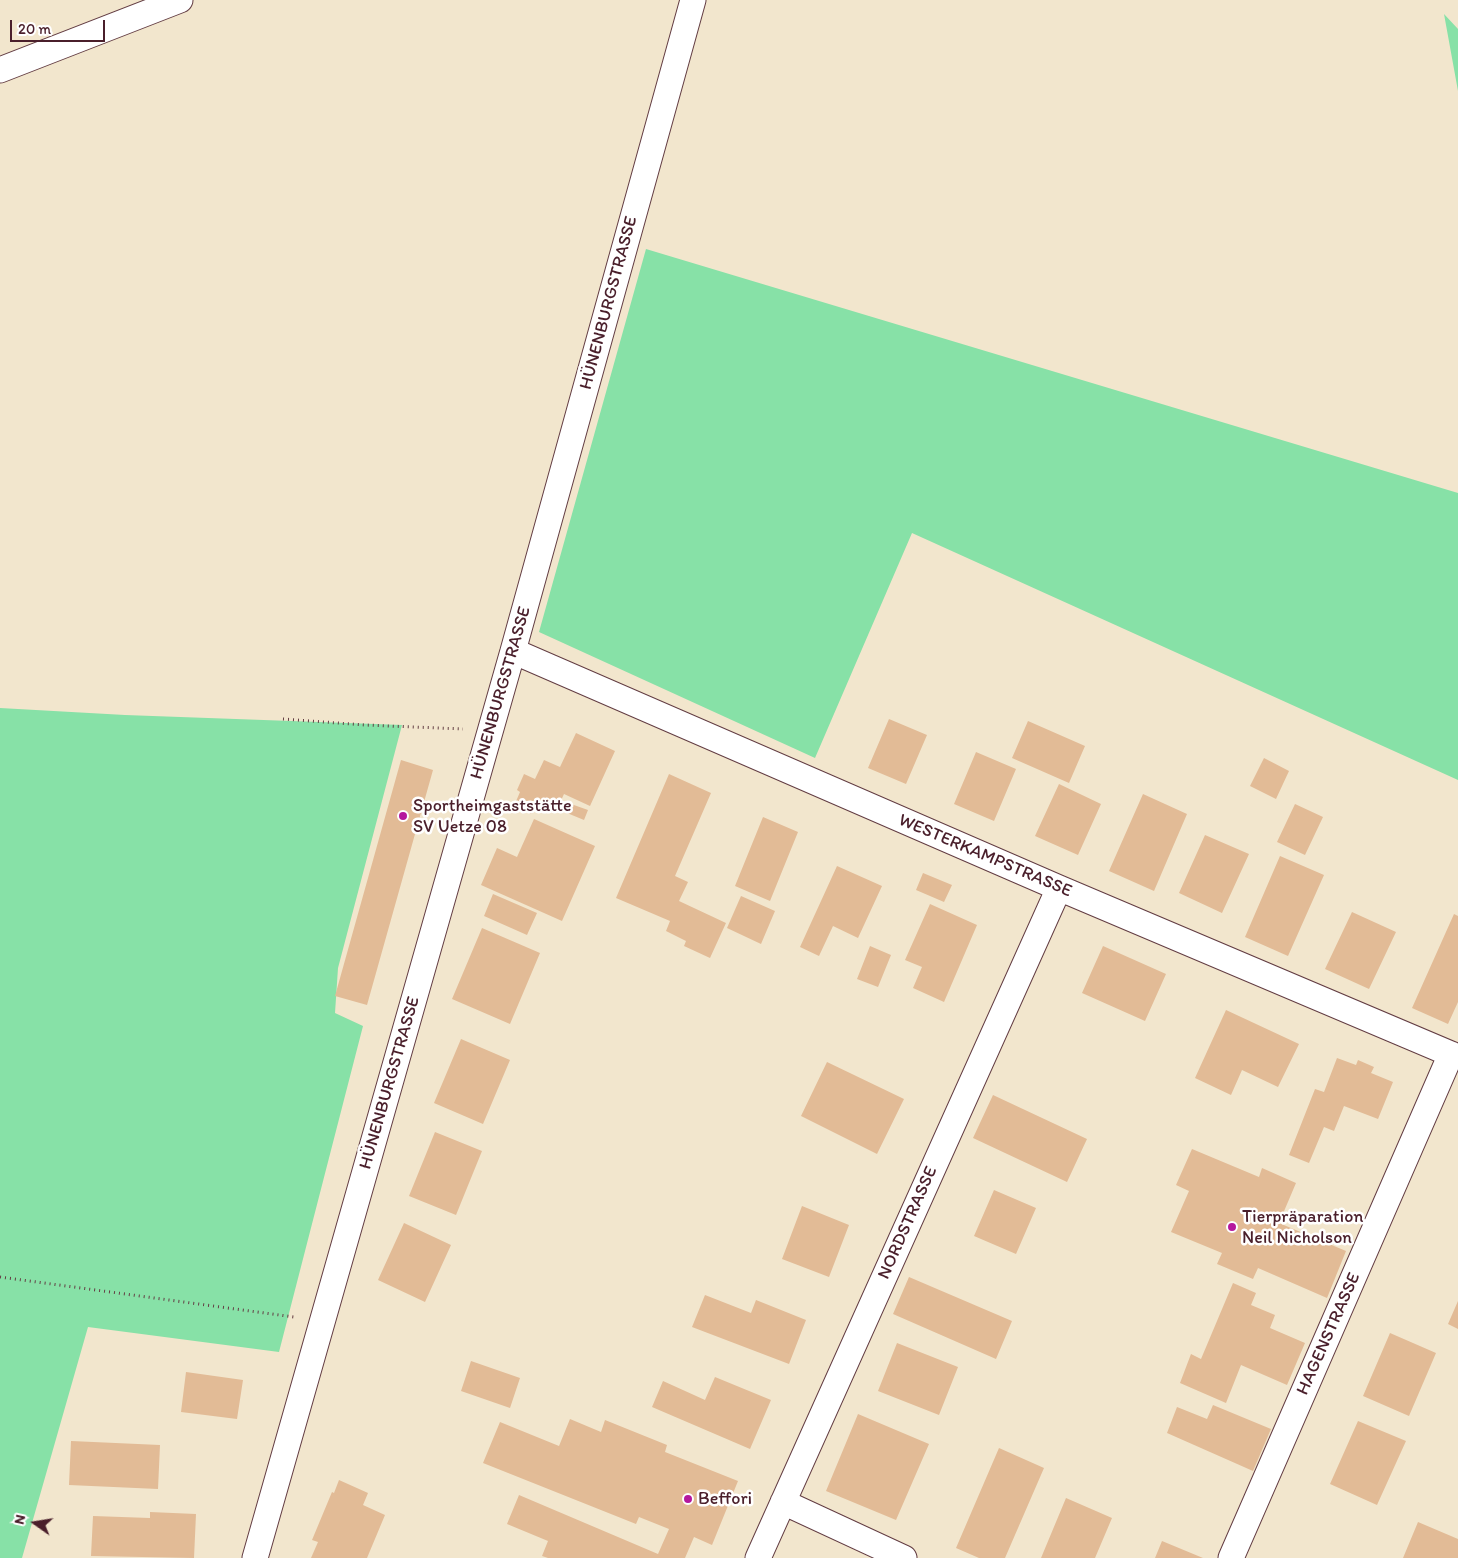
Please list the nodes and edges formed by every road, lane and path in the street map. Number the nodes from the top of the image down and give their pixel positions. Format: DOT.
graph roads {
  1 [pos="180,0"];
  2 [pos="693,0"];
  3 [pos="0,70"];
  4 [pos="513,650"];
  5 [pos="284,719"];
  6 [pos="490,730"];
  7 [pos="1058,888"];
  8 [pos="1455,1056"];
  9 [pos="0,1277"];
  10 [pos="322,1321"];
  11 [pos="783,1502"];
  12 [pos="255,1558"];
  13 [pos="758,1558"];
  14 [pos="904,1558"];
  15 [pos="1232,1558"];
  1 -- 3 [label="street"];
  2 -- 4 [label="street, HÜNENBURGSTRASSE"];
  4 -- 6 [label="street, HÜNENBURGSTRASSE"];
  4 -- 7 [label="street, WESTERKAMPSTRASSE"];
  5 -- 6 [label="path"];
  6 -- 10 [label="street, HÜNENBURGSTRASSE"];
  7 -- 8 [label="street, WESTERKAMPSTRASSE"];
  7 -- 11 [label="street, NORDSTRASSE"];
  8 -- 15 [label="street, HAGENSTRASSE"];
  9 -- 10 [label="path"];
  10 -- 12 [label="street, HÜNENBURGSTRASSE"];
  11 -- 13 [label="street, NORDSTRASSE"];
  11 -- 14 [label="street"];
}
